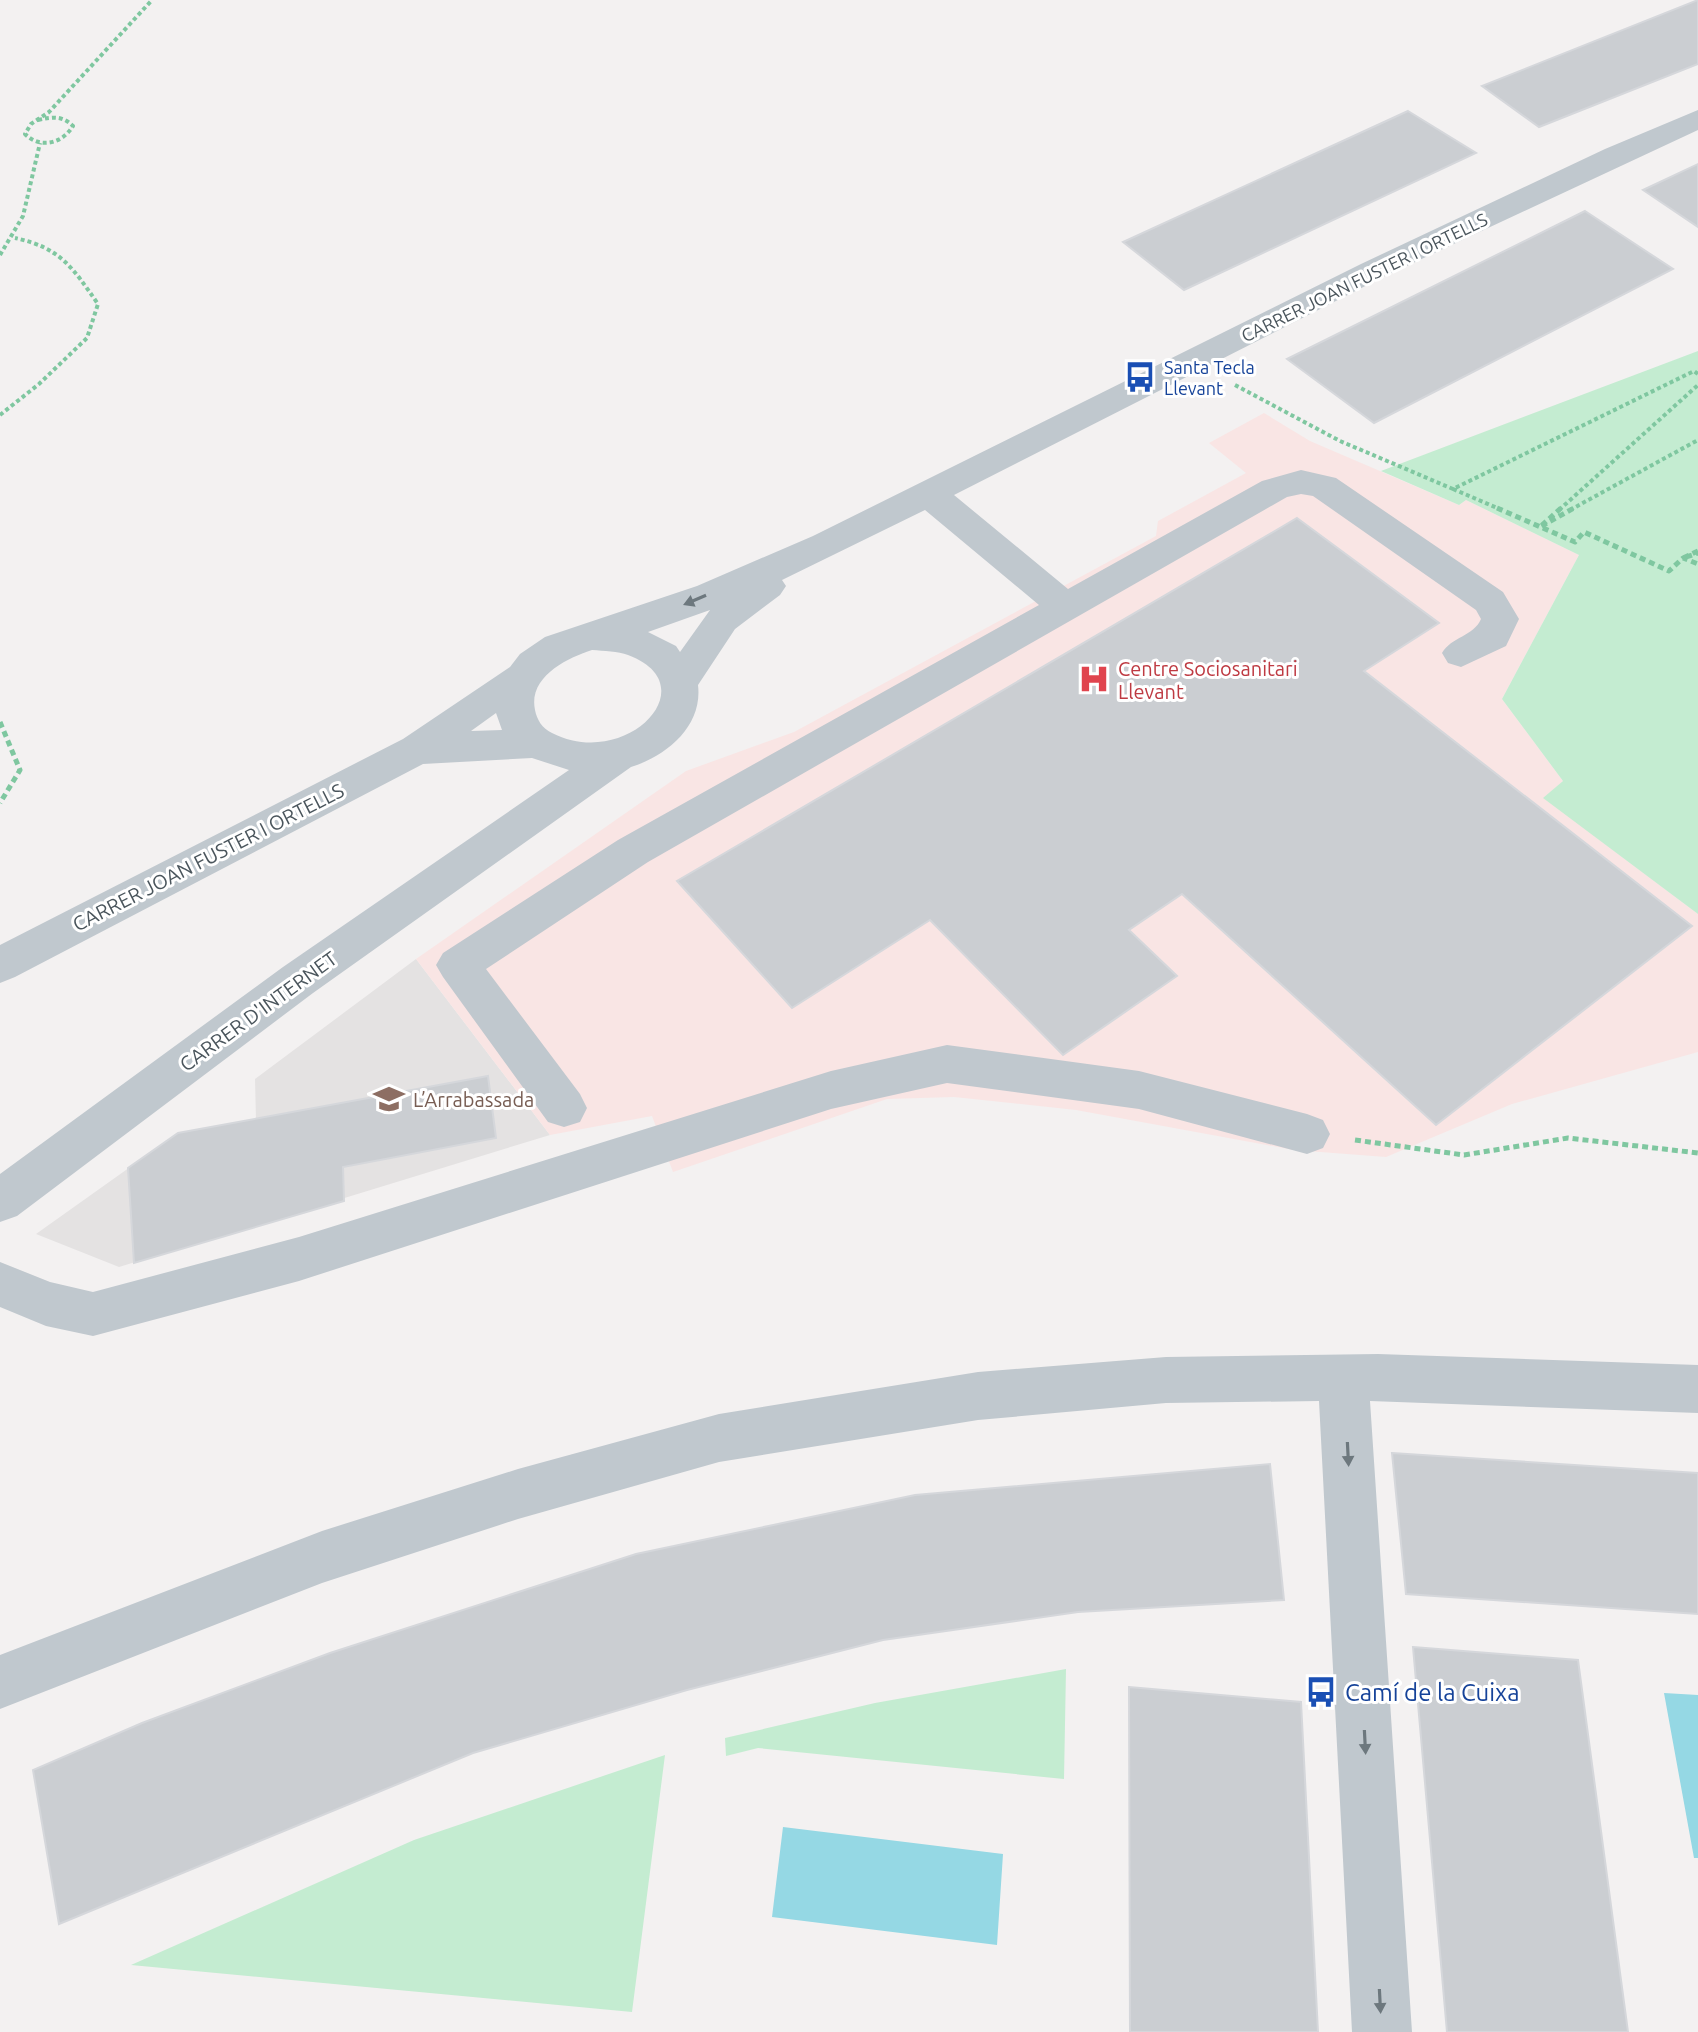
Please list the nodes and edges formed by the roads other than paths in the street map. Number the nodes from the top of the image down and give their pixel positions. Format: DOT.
graph roads {
  1 [pos="1698,119"];
  2 [pos="928,493"];
  3 [pos="819,548"];
  4 [pos="1066,607"];
  5 [pos="591,636"];
  6 [pos="1461,653"];
  7 [pos="519,678"];
  8 [pos="681,680"];
  9 [pos="417,749"];
  10 [pos="550,749"];
  11 [pos="618,756"];
  12 [pos="520,825"];
  13 [pos="0,965"];
  14 [pos="564,1108"];
  15 [pos="1307,1134"];
  16 [pos="0,1201"];
  17 [pos="0,1284"];
  18 [pos="1343,1377"];
  19 [pos="1698,1389"];
  20 [pos="0,1682"];
  21 [pos="1382,2032"];
  1 -- 2 [label="street, CARRER JOAN FUSTER I ORTELLS"];
  2 -- 3 [label="street, CARRER JOAN FUSTER I ORTELLS"];
  2 -- 4 [label="street"];
  3 -- 5 [label="street, CARRER JOAN FUSTER I ORTELLS, one-way"];
  3 -- 8 [label="street, CARRER JOAN FUSTER I ORTELLS"];
  4 -- 6 [label="street"];
  4 -- 14 [label="street"];
  5 -- 7 [label="street"];
  5 -- 8 [label="street"];
  7 -- 9 [label="street, CARRER JOAN FUSTER I ORTELLS"];
  7 -- 10 [label="street"];
  8 -- 11 [label="street"];
  9 -- 10 [label="street, CARRER JOAN FUSTER I ORTELLS"];
  9 -- 13 [label="street, CARRER JOAN FUSTER I ORTELLS"];
  10 -- 11 [label="street"];
  10 -- 12 [label="street, CARRER D'INTERNET"];
  11 -- 12 [label="street, CARRER D'INTERNET"];
  12 -- 16 [label="street, CARRER D'INTERNET"];
  15 -- 17 [label="street"];
  18 -- 19 [label="street"];
  18 -- 20 [label="street"];
  18 -- 21 [label="street, one-way"];
}
